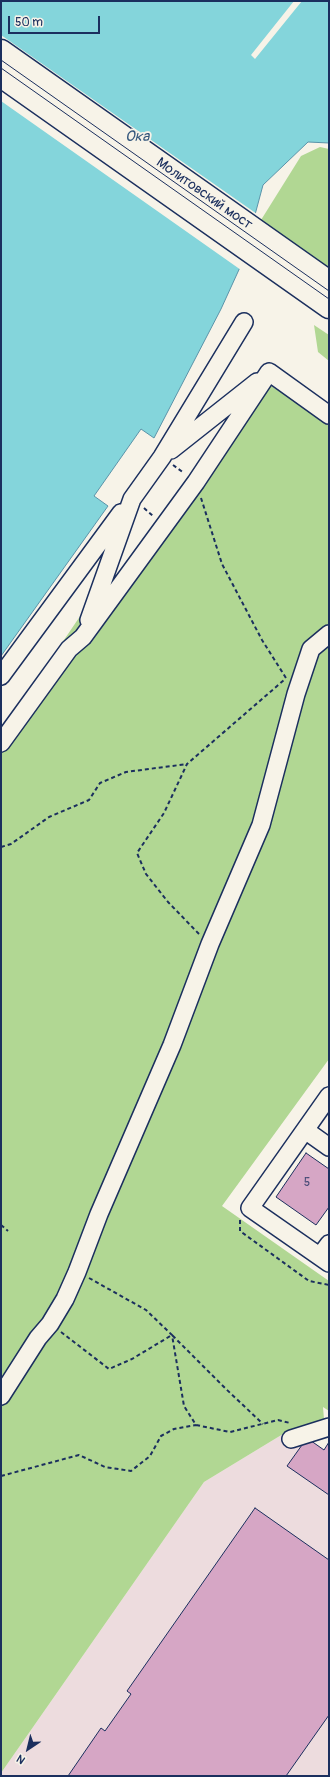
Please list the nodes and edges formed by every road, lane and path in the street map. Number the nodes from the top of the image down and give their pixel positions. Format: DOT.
graph roads {
  1 [pos="1,51"];
  2 [pos="1,76"];
  3 [pos="329,282"];
  4 [pos="329,307"];
  5 [pos="244,322"];
  6 [pos="269,372"];
  7 [pos="329,415"];
  8 [pos="162,457"];
  9 [pos="196,482"];
  10 [pos="132,499"];
  11 [pos="165,525"];
  12 [pos="329,634"];
  13 [pos="83,637"];
  14 [pos="1,676"];
  15 [pos="286,679"];
  16 [pos="296,694"];
  17 [pos="1,743"];
  18 [pos="187,764"];
  19 [pos="1,847"];
  20 [pos="210,944"];
  21 [pos="329,1096"];
  22 [pos="305,1130"];
  23 [pos="329,1147"];
  24 [pos="240,1215"];
  25 [pos="1,1225"];
  26 [pos="8,1231"];
  27 [pos="326,1255"];
  28 [pos="77,1272"];
  29 [pos="329,1285"];
  30 [pos="50,1324"];
  31 [pos="172,1335"];
  32 [pos="1,1396"];
  33 [pos="263,1424"];
  34 [pos="196,1425"];
  35 [pos="329,1427"];
  36 [pos="292,1432"];
  37 [pos="1,1476"];
  1 -- 3 [label="main road, Молитовский мост"];
  2 -- 4 [label="main road, Молитовский мост"];
  5 -- 8 [label="lane"];
  6 -- 7 [label="lane"];
  6 -- 8 [label="lane"];
  6 -- 9 [label="lane"];
  8 -- 9 [label="path"];
  8 -- 10 [label="lane"];
  9 -- 11 [label="lane"];
  9 -- 15 [label="path"];
  10 -- 11 [label="path"];
  10 -- 13 [label="lane"];
  10 -- 14 [label="lane"];
  11 -- 13 [label="lane"];
  12 -- 16 [label="lane"];
  13 -- 17 [label="lane"];
  15 -- 16 [label="path"];
  15 -- 18 [label="path"];
  16 -- 20 [label="lane"];
  18 -- 19 [label="path"];
  18 -- 20 [label="path"];
  20 -- 28 [label="lane"];
  21 -- 22 [label="lane"];
  22 -- 23 [label="lane"];
  22 -- 27 [label="lane"];
  24 -- 29 [label="path"];
  25 -- 26 [label="path"];
  28 -- 30 [label="lane"];
  28 -- 31 [label="path"];
  30 -- 31 [label="path"];
  30 -- 32 [label="lane"];
  31 -- 33 [label="path"];
  31 -- 34 [label="path"];
  33 -- 34 [label="path"];
  33 -- 36 [label="path"];
  34 -- 37 [label="path"];
  35 -- 36 [label="lane"];
}
